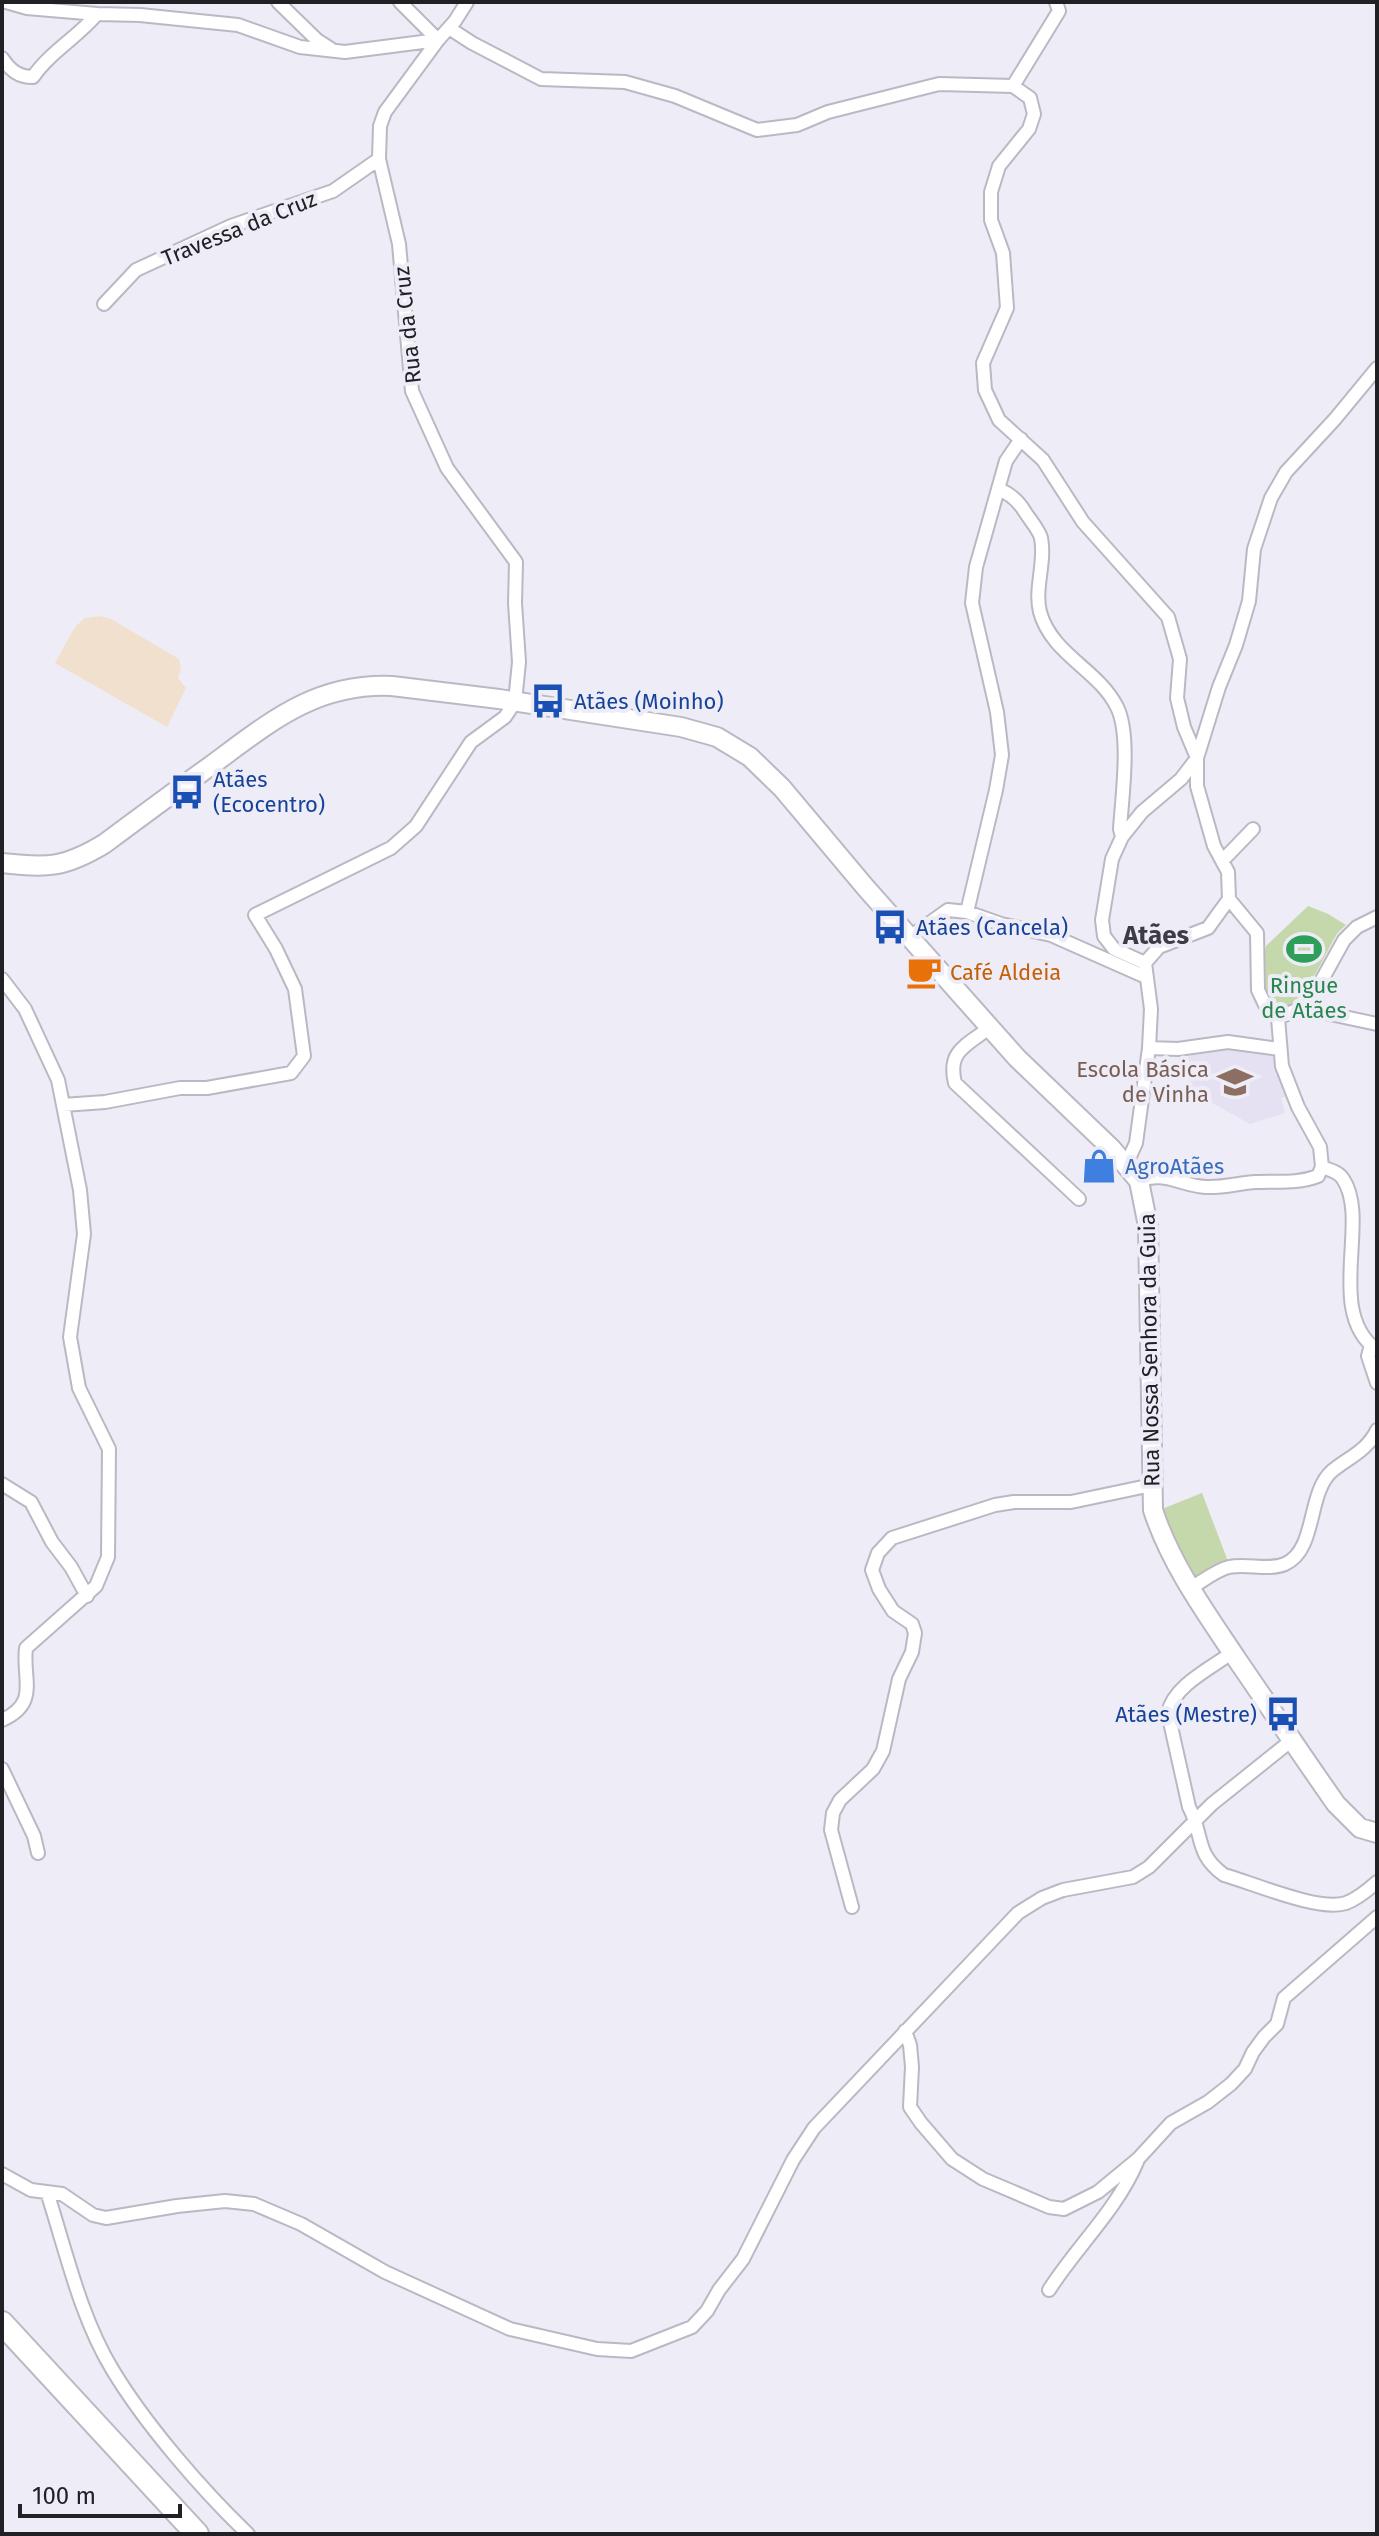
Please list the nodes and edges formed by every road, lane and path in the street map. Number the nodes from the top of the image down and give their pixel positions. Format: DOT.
graph roads {
  1 [pos="6,2"];
  2 [pos="278,2"];
  3 [pos="400,2"];
  4 [pos="467,2"];
  5 [pos="1073,2"];
  6 [pos="1057,6"];
  7 [pos="97,14"];
  8 [pos="449,28"];
  9 [pos="438,40"];
  10 [pos="334,51"];
  11 [pos="2,58"];
  12 [pos="1013,86"];
  13 [pos="379,159"];
  14 [pos="104,304"];
  15 [pos="1377,368"];
  16 [pos="1021,439"];
  17 [pos="998,489"];
  18 [pos="515,702"];
  19 [pos="1197,758"];
  20 [pos="1253,829"];
  21 [pos="1122,837"];
  22 [pos="1222,861"];
  23 [pos="2,863"];
  24 [pos="1229,899"];
  25 [pos="967,912"];
  26 [pos="1377,917"];
  27 [pos="910,937"];
  28 [pos="1145,963"];
  29 [pos="1146,977"];
  30 [pos="2,979"];
  31 [pos="1308,1005"];
  32 [pos="1278,1018"];
  33 [pos="1377,1024"];
  34 [pos="989,1028"];
  35 [pos="1149,1048"];
  36 [pos="1279,1049"];
  37 [pos="63,1105"];
  38 [pos="1126,1165"];
  39 [pos="1322,1167"];
  40 [pos="1139,1181"];
  41 [pos="1079,1199"];
  42 [pos="1374,1347"];
  43 [pos="1377,1383"];
  44 [pos="1377,1430"];
  45 [pos="2,1484"];
  46 [pos="1152,1485"];
  47 [pos="1191,1588"];
  48 [pos="87,1596"];
  49 [pos="1233,1652"];
  50 [pos="2,1720"];
  51 [pos="1292,1740"];
  52 [pos="2,1769"];
  53 [pos="1196,1820"];
  54 [pos="1377,1833"];
  55 [pos="38,1853"];
  56 [pos="1377,1882"];
  57 [pos="852,1907"];
  58 [pos="1377,1917"];
  59 [pos="905,2031"];
  60 [pos="1138,2159"];
  61 [pos="2,2174"];
  62 [pos="47,2192"];
  63 [pos="1049,2290"];
  64 [pos="2,2323"];
  65 [pos="2,2334"];
  66 [pos="186,2534"];
  67 [pos="197,2534"];
  68 [pos="248,2534"];
  1 -- 7 [label="street"];
  2 -- 10 [label="street"];
  3 -- 9 [label="street"];
  4 -- 8 [label="street, Rua da Cruz"];
  5 -- 6 [label="street"];
  6 -- 12 [label="street"];
  7 -- 10 [label="street"];
  7 -- 11 [label="street"];
  8 -- 9 [label="street, Rua da Cruz"];
  8 -- 12 [label="street"];
  9 -- 10 [label="street"];
  9 -- 13 [label="street, Rua da Cruz"];
  12 -- 16 [label="street"];
  13 -- 14 [label="street, Travessa da Cruz"];
  13 -- 18 [label="street, Rua da Cruz"];
  15 -- 19 [label="street"];
  16 -- 17 [label="street"];
  16 -- 19 [label="street"];
  17 -- 21 [label="street"];
  17 -- 25 [label="street"];
  18 -- 23 [label="main road, Rua Nossa Senhora da Guia"];
  18 -- 27 [label="main road, Rua Nossa Senhora da Guia"];
  18 -- 37 [label="street"];
  19 -- 21 [label="street"];
  19 -- 22 [label="street"];
  20 -- 22 [label="street"];
  21 -- 28 [label="street"];
  22 -- 24 [label="street"];
  24 -- 28 [label="street"];
  24 -- 32 [label="street"];
  25 -- 27 [label="street"];
  25 -- 29 [label="street"];
  26 -- 31 [label="street"];
  27 -- 34 [label="main road, Rua Nossa Senhora da Guia"];
  28 -- 29 [label="street"];
  29 -- 35 [label="street"];
  30 -- 37 [label="street"];
  31 -- 32 [label="street"];
  31 -- 33 [label="street"];
  32 -- 36 [label="street"];
  34 -- 38 [label="main road, Rua Nossa Senhora da Guia"];
  34 -- 41 [label="street"];
  35 -- 36 [label="street"];
  35 -- 38 [label="street"];
  36 -- 39 [label="street"];
  37 -- 48 [label="street"];
  38 -- 40 [label="main road, Rua Nossa Senhora da Guia"];
  39 -- 40 [label="street"];
  39 -- 42 [label="street"];
  40 -- 46 [label="main road, Rua Nossa Senhora da Guia"];
  42 -- 43 [label="street"];
  44 -- 47 [label="street"];
  45 -- 48 [label="street"];
  46 -- 47 [label="main road, Rua Nossa Senhora da Guia"];
  46 -- 57 [label="street"];
  47 -- 49 [label="main road, Rua Nossa Senhora da Guia"];
  48 -- 50 [label="street"];
  49 -- 51 [label="main road, Rua Nossa Senhora da Guia"];
  49 -- 53 [label="street"];
  51 -- 53 [label="street"];
  51 -- 54 [label="main road, Rua Nossa Senhora da Guia"];
  52 -- 55 [label="street"];
  53 -- 56 [label="street"];
  53 -- 59 [label="street"];
  58 -- 60 [label="street"];
  59 -- 60 [label="street"];
  59 -- 62 [label="street"];
  60 -- 63 [label="street"];
  61 -- 62 [label="street"];
  62 -- 68 [label="street"];
  64 -- 67 [label="highway"];
  65 -- 66 [label="highway"];
}
